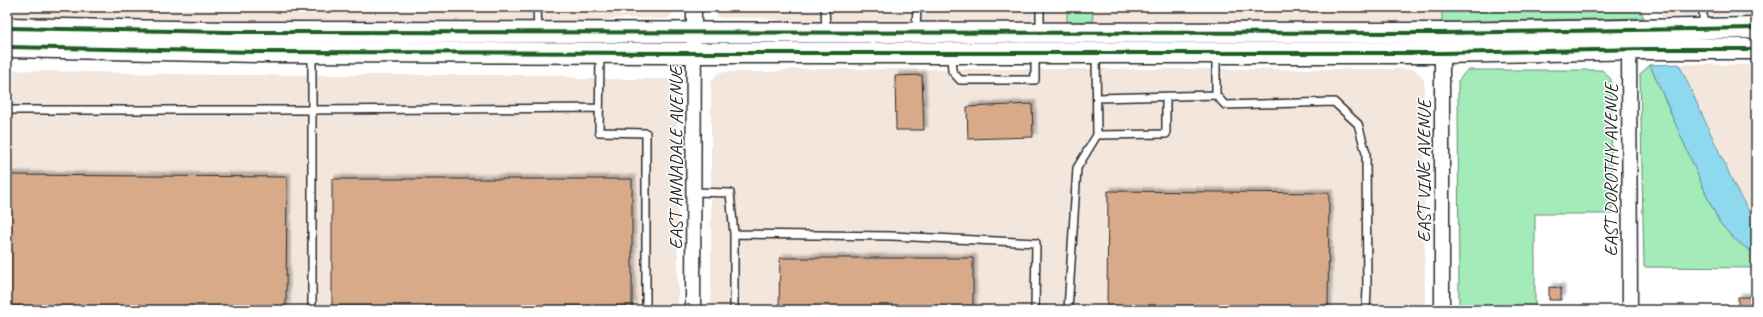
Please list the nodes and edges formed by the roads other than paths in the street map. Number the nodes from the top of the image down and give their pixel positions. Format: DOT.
graph roads {
  1 [pos="537,7"];
  2 [pos="694,7"];
  3 [pos="825,7"];
  4 [pos="917,7"];
  5 [pos="1040,7"];
  6 [pos="1703,7"];
  7 [pos="7,28"];
  8 [pos="1756,28"];
  9 [pos="1703,29"];
  10 [pos="1629,30"];
  11 [pos="538,32"];
  12 [pos="694,32"];
  13 [pos="1040,32"];
  14 [pos="826,33"];
  15 [pos="916,33"];
  16 [pos="1443,33"];
  17 [pos="7,47"];
  18 [pos="1629,49"];
  19 [pos="1756,49"];
  20 [pos="312,52"];
  21 [pos="600,53"];
  22 [pos="694,53"];
  23 [pos="951,53"];
  24 [pos="1035,53"];
  25 [pos="1096,53"];
  26 [pos="1216,53"];
  27 [pos="1442,53"];
  28 [pos="1216,95"];
  29 [pos="1166,96"];
  30 [pos="1097,98"];
  31 [pos="600,108"];
  32 [pos="7,110"];
  33 [pos="312,110"];
  34 [pos="1097,135"];
  35 [pos="694,192"];
  36 [pos="734,234"];
  37 [pos="312,310"];
  38 [pos="646,310"];
  39 [pos="694,310"];
  40 [pos="734,310"];
  41 [pos="1035,310"];
  42 [pos="1068,310"];
  43 [pos="1366,310"];
  44 [pos="1442,310"];
  45 [pos="1630,310"];
  1 -- 11 [label="lane"];
  2 -- 12 [label="street, EAST ANNADALE AVENUE"];
  3 -- 14 [label="lane"];
  4 -- 15 [label="lane"];
  5 -- 13 [label="lane"];
  6 -- 9 [label="lane"];
  7 -- 11 [label="main road"];
  8 -- 9 [label="main road"];
  9 -- 10 [label="main road"];
  10 -- 16 [label="main road"];
  10 -- 18 [label="street, EAST DOROTHY AVENUE"];
  11 -- 12 [label="main road"];
  12 -- 14 [label="main road"];
  12 -- 22 [label="street, EAST ANNADALE AVENUE"];
  13 -- 15 [label="main road"];
  13 -- 16 [label="main road"];
  14 -- 15 [label="main road"];
  16 -- 27 [label="street, EAST VINE AVENUE"];
  17 -- 20 [label="main road"];
  18 -- 19 [label="main road"];
  18 -- 27 [label="main road"];
  18 -- 45 [label="street, EAST DOROTHY AVENUE"];
  20 -- 21 [label="main road"];
  20 -- 33 [label="lane"];
  21 -- 22 [label="main road"];
  21 -- 31 [label="lane"];
  22 -- 23 [label="main road"];
  22 -- 35 [label="street, EAST ANNADALE AVENUE"];
  23 -- 24 [label="main road"];
  23 -- 24 [label="lane"];
  24 -- 25 [label="main road"];
  25 -- 26 [label="main road"];
  25 -- 30 [label="lane"];
  26 -- 27 [label="main road"];
  26 -- 28 [label="lane"];
  27 -- 44 [label="street, EAST VINE AVENUE"];
  28 -- 29 [label="lane"];
  28 -- 43 [label="lane"];
  29 -- 30 [label="lane"];
  29 -- 34 [label="lane"];
  30 -- 34 [label="lane"];
  31 -- 33 [label="lane"];
  31 -- 38 [label="lane"];
  32 -- 33 [label="lane"];
  33 -- 37 [label="lane"];
  34 -- 42 [label="lane"];
  35 -- 36 [label="lane"];
  35 -- 39 [label="street, EAST ANNADALE AVENUE"];
  36 -- 40 [label="lane"];
  36 -- 41 [label="lane"];
}
